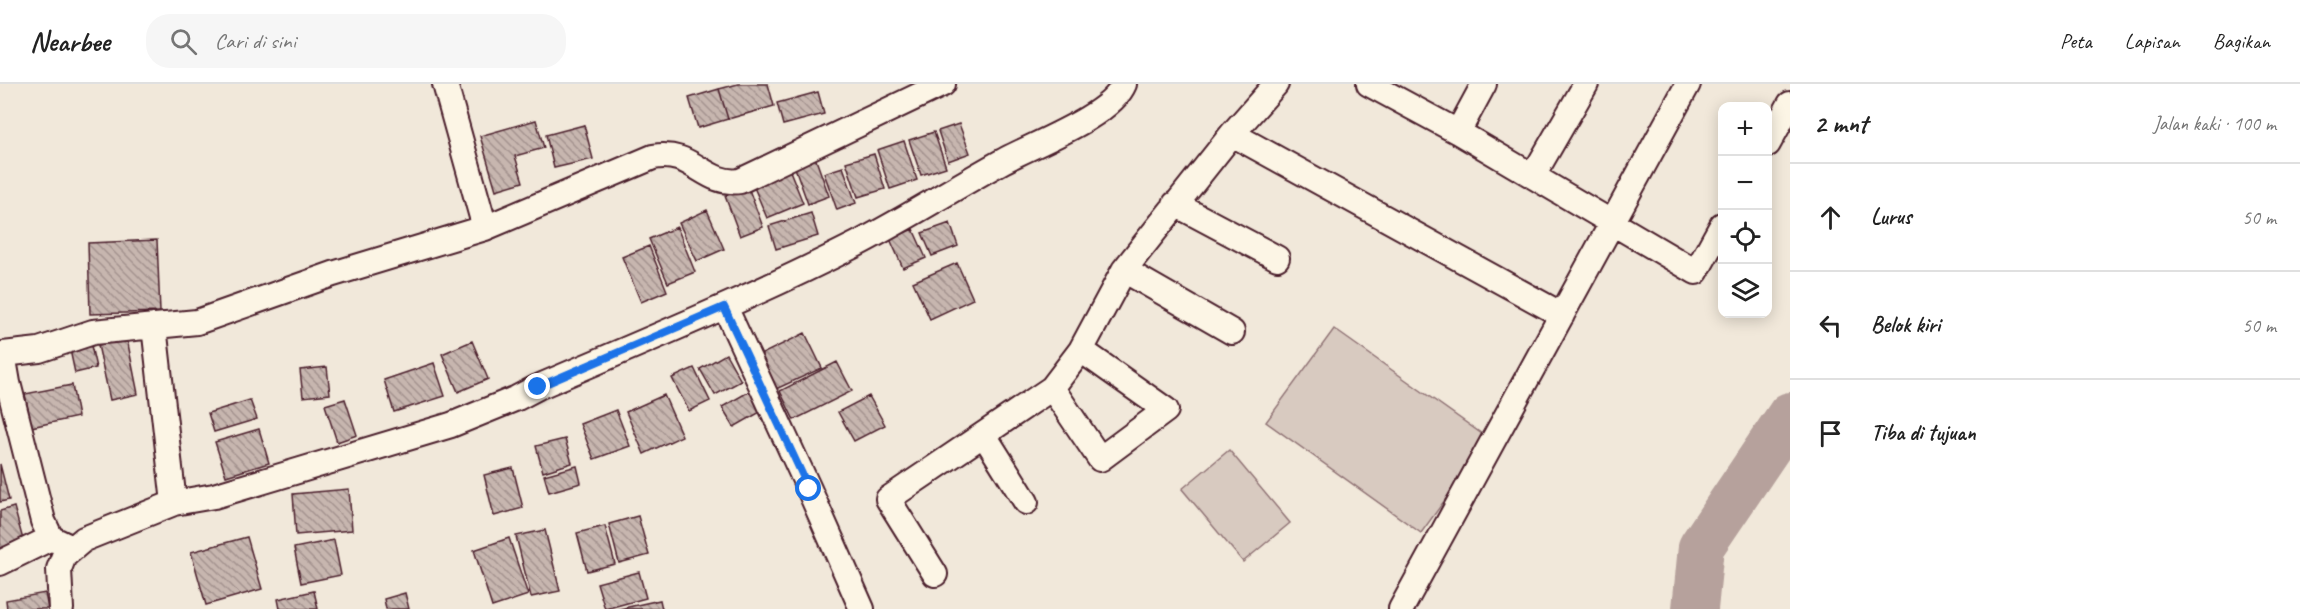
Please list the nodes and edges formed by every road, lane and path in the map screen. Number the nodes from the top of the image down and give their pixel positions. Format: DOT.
graph roads {
  1 [pos="445,84"];
  2 [pos="944,84"];
  3 [pos="1124,84"];
  4 [pos="1276,84"];
  5 [pos="1484,84"];
  6 [pos="1586,84"];
  7 [pos="1688,84"];
  8 [pos="1379,86"];
  9 [pos="1790,104"];
  10 [pos="1458,132"];
  11 [pos="1232,134"];
  12 [pos="1772,135"];
  13 [pos="1533,176"];
  14 [pos="1175,204"];
  15 [pos="1612,221"];
  16 [pos="485,228"];
  17 [pos="1718,232"];
  18 [pos="1277,258"];
  19 [pos="1124,270"];
  20 [pos="724,307"];
  21 [pos="1562,315"];
  22 [pos="154,326"];
  23 [pos="1232,332"];
  24 [pos="1,348"];
  25 [pos="1081,350"];
  26 [pos="1052,388"];
  27 [pos="984,435"];
  28 [pos="1026,502"];
  29 [pos="174,503"];
  30 [pos="61,543"];
  31 [pos="0,563"];
  32 [pos="934,574"];
  33 [pos="61,609"];
  34 [pos="862,609"];
  35 [pos="1401,609"];
  1 -- 16 [label="street"];
  2 -- 16 [label="street"];
  3 -- 20 [label="street"];
  4 -- 11 [label="street"];
  5 -- 10 [label="street"];
  6 -- 13 [label="street"];
  7 -- 15 [label="street"];
  8 -- 10 [label="street"];
  9 -- 12 [label="street"];
  10 -- 13 [label="street"];
  11 -- 14 [label="street"];
  11 -- 21 [label="street"];
  13 -- 15 [label="street"];
  14 -- 18 [label="street"];
  14 -- 19 [label="street"];
  15 -- 17 [label="street"];
  15 -- 21 [label="street"];
  16 -- 22 [label="street"];
  19 -- 23 [label="street"];
  19 -- 25 [label="street"];
  20 -- 29 [label="street"];
  20 -- 34 [label="street"];
  21 -- 35 [label="street"];
  22 -- 24 [label="street"];
  22 -- 29 [label="street"];
  24 -- 30 [label="street"];
  25 -- 26 [label="street"];
  25 -- 26 [label="street"];
  26 -- 27 [label="street"];
  27 -- 28 [label="street"];
  27 -- 32 [label="street"];
  29 -- 30 [label="street"];
  30 -- 31 [label="street"];
  30 -- 33 [label="street"];
}
